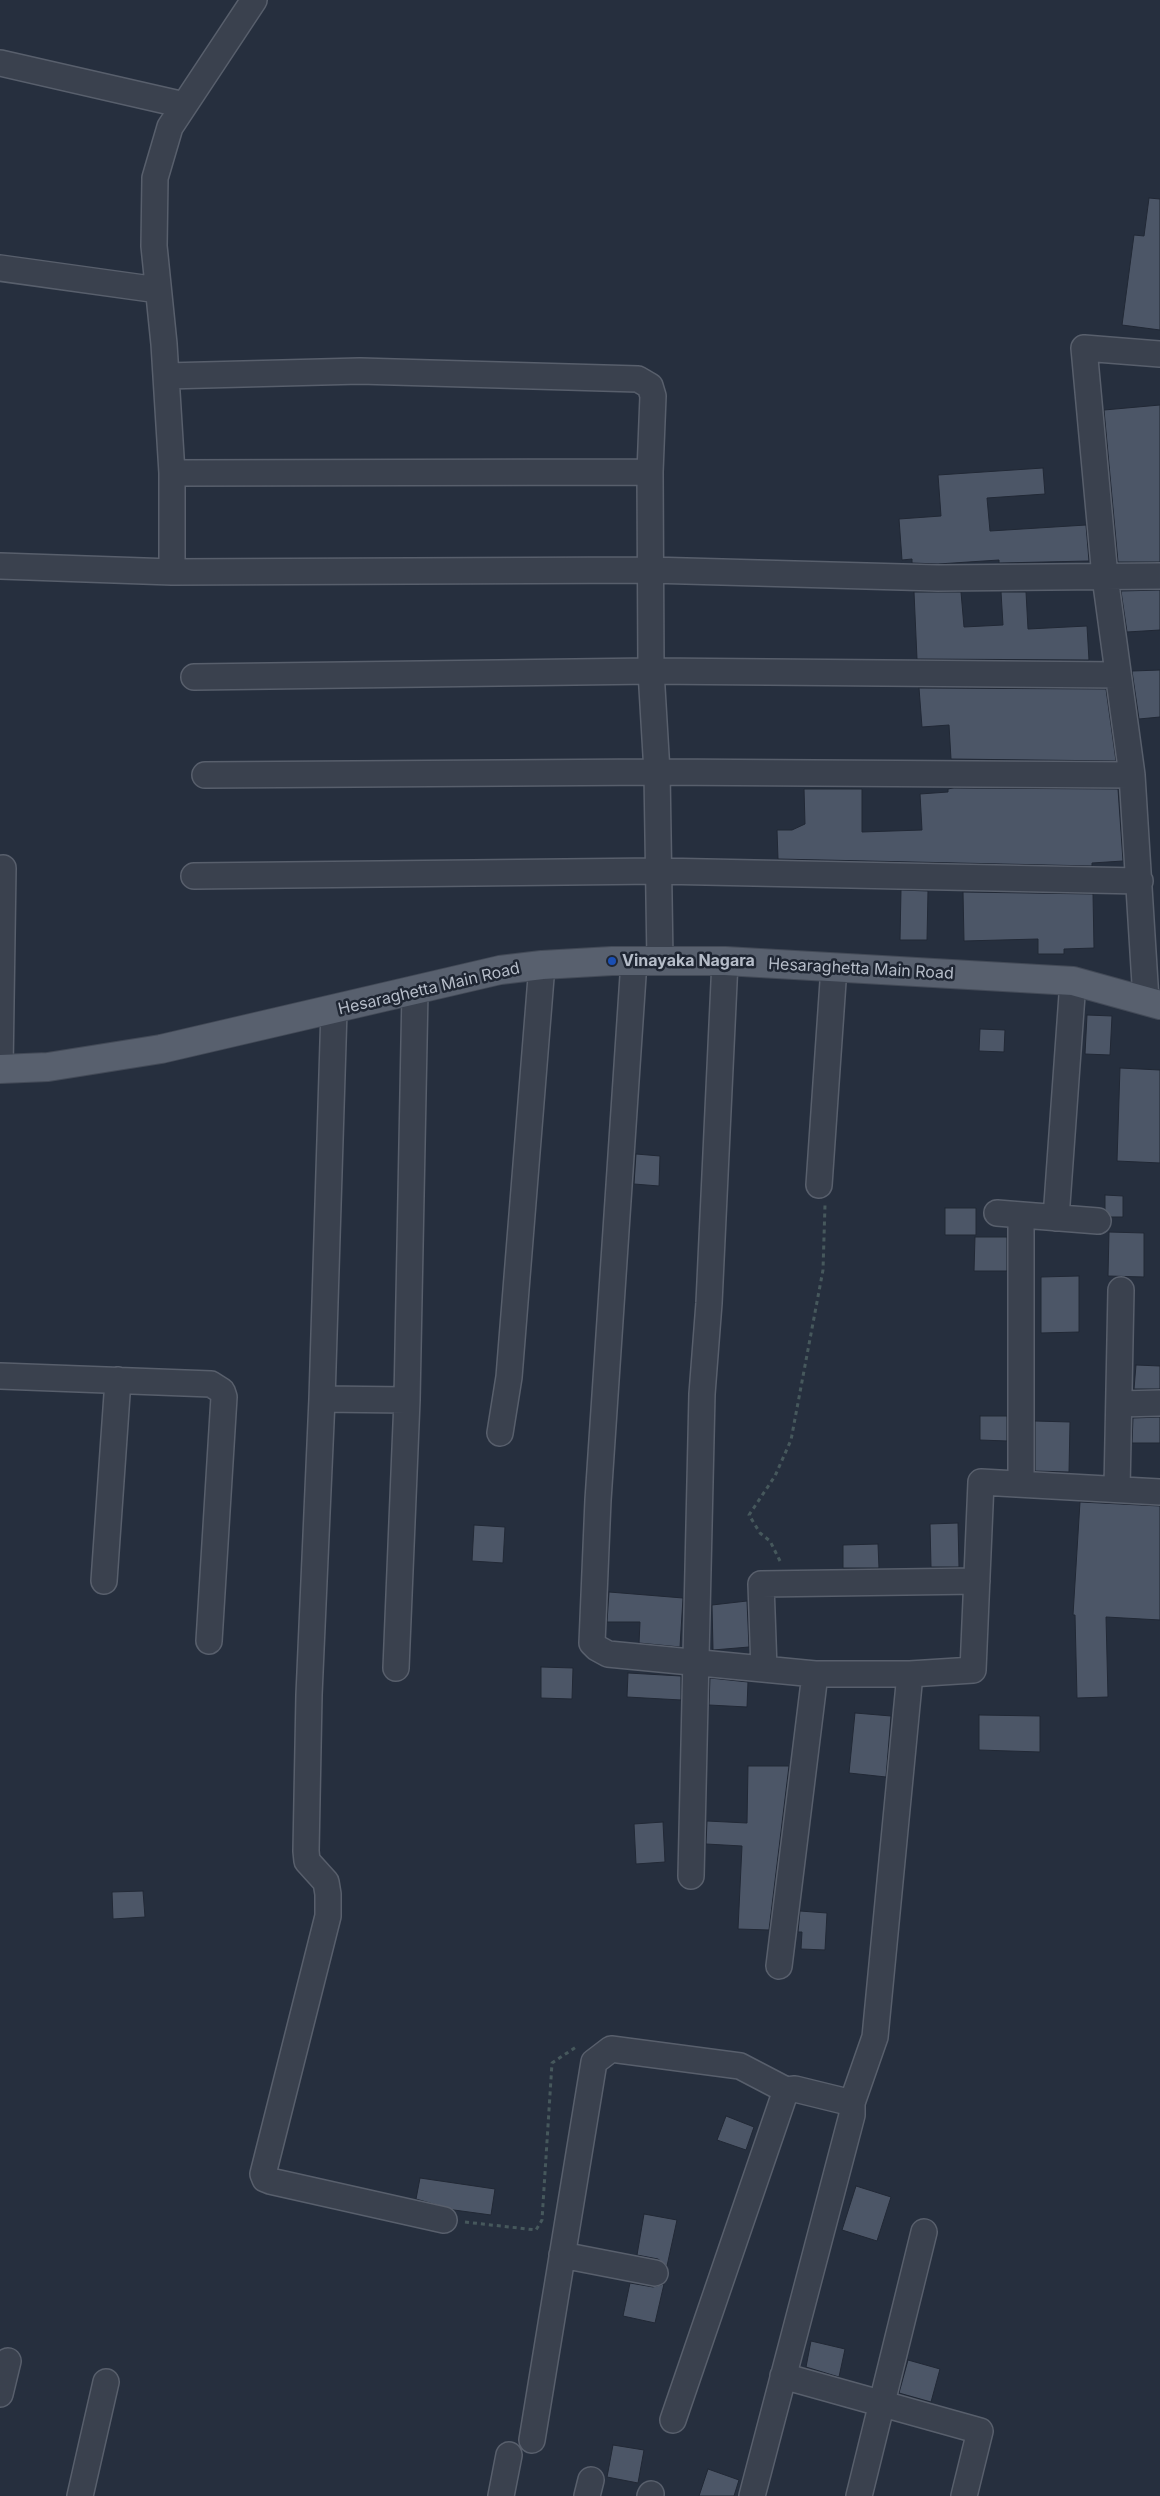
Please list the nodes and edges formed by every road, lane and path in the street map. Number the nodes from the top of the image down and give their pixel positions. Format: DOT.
graph roads {
  1 [pos="254,0"];
  2 [pos="0,63"];
  3 [pos="184,105"];
  4 [pos="0,268"];
  5 [pos="158,290"];
  6 [pos="1160,354"];
  7 [pos="166,376"];
  8 [pos="650,472"];
  9 [pos="172,473"];
  10 [pos="0,566"];
  11 [pos="650,570"];
  12 [pos="172,572"];
  13 [pos="1105,576"];
  14 [pos="1160,576"];
  15 [pos="651,671"];
  16 [pos="1118,675"];
  17 [pos="194,677"];
  18 [pos="656,772"];
  19 [pos="1132,775"];
  20 [pos="205,776"];
  21 [pos="3,868"];
  22 [pos="658,871"];
  23 [pos="194,876"];
  24 [pos="1140,881"];
  25 [pos="647,961"];
  26 [pos="725,961"];
  27 [pos="542,965"];
  28 [pos="834,967"];
  29 [pos="1073,981"];
  30 [pos="415,991"];
  31 [pos="1153,1002"];
  32 [pos="334,1010"];
  33 [pos="0,1069"];
  34 [pos="819,1185"];
  35 [pos="1056,1218"];
  36 [pos="1098,1221"];
  37 [pos="1122,1290"];
  38 [pos="0,1376"];
  39 [pos="118,1380"];
  40 [pos="322,1399"];
  41 [pos="407,1400"];
  42 [pos="1160,1403"];
  43 [pos="1119,1404"];
  44 [pos="500,1433"];
  45 [pos="1021,1484"];
  46 [pos="1117,1489"];
  47 [pos="1160,1492"];
  48 [pos="780,1558"];
  49 [pos="104,1581"];
  50 [pos="977,1581"];
  51 [pos="209,1641"];
  52 [pos="698,1662"];
  53 [pos="396,1668"];
  54 [pos="764,1669"];
  55 [pos="815,1674"];
  56 [pos="910,1674"];
  57 [pos="691,1876"];
  58 [pos="779,1966"];
  59 [pos="611,2049"];
  60 [pos="786,2090"];
  61 [pos="852,2102"];
  62 [pos="444,2220"];
  63 [pos="924,2232"];
  64 [pos="562,2254"];
  65 [pos="655,2273"];
  66 [pos="8,2361"];
  67 [pos="783,2376"];
  68 [pos="106,2382"];
  69 [pos="0,2394"];
  70 [pos="881,2403"];
  71 [pos="673,2420"];
  72 [pos="532,2440"];
  73 [pos="509,2455"];
  74 [pos="80,2496"];
  75 [pos="501,2496"];
  76 [pos="752,2496"];
  77 [pos="859,2496"];
  78 [pos="964,2496"];
  1 -- 3 [label="street"];
  2 -- 3 [label="street"];
  3 -- 5 [label="street"];
  4 -- 5 [label="street"];
  5 -- 7 [label="street"];
  6 -- 13 [label="street"];
  7 -- 8 [label="street"];
  7 -- 9 [label="street"];
  8 -- 9 [label="street"];
  8 -- 11 [label="street"];
  9 -- 12 [label="street"];
  10 -- 12 [label="street"];
  11 -- 12 [label="street"];
  11 -- 13 [label="street"];
  11 -- 15 [label="street"];
  13 -- 14 [label="street"];
  13 -- 16 [label="street"];
  15 -- 16 [label="street"];
  15 -- 17 [label="street"];
  15 -- 18 [label="street"];
  16 -- 19 [label="street"];
  18 -- 19 [label="street"];
  18 -- 20 [label="street"];
  18 -- 22 [label="street"];
  19 -- 24 [label="street"];
  21 -- 33 [label="street"];
  22 -- 23 [label="street"];
  22 -- 24 [label="street"];
  22 -- 25 [label="street"];
  24 -- 31 [label="street"];
  25 -- 26 [label="main road, Hesaraghetta Main Road"];
  25 -- 27 [label="main road, Hesaraghetta Main Road"];
  25 -- 52 [label="street"];
  26 -- 28 [label="main road, Hesaraghetta Main Road"];
  26 -- 52 [label="street"];
  27 -- 30 [label="main road, Hesaraghetta Main Road"];
  27 -- 44 [label="street"];
  28 -- 29 [label="main road, Hesaraghetta Main Road"];
  28 -- 34 [label="street"];
  29 -- 31 [label="main road, Hesaraghetta Main Road"];
  29 -- 35 [label="street"];
  30 -- 32 [label="main road, Hesaraghetta Main Road"];
  30 -- 41 [label="street"];
  32 -- 33 [label="main road, Hesaraghetta Main Road"];
  32 -- 40 [label="street"];
  34 -- 48 [label="path"];
  35 -- 36 [label="street"];
  35 -- 45 [label="street"];
  37 -- 43 [label="street"];
  38 -- 39 [label="street"];
  39 -- 49 [label="street"];
  39 -- 51 [label="street"];
  40 -- 41 [label="street"];
  40 -- 62 [label="street"];
  41 -- 53 [label="street"];
  42 -- 43 [label="street"];
  43 -- 46 [label="street"];
  45 -- 46 [label="street"];
  45 -- 50 [label="street"];
  46 -- 47 [label="street"];
  50 -- 54 [label="street"];
  50 -- 56 [label="street"];
  52 -- 54 [label="street"];
  52 -- 57 [label="street"];
  54 -- 55 [label="street"];
  55 -- 56 [label="street"];
  55 -- 58 [label="street"];
  56 -- 61 [label="street"];
  59 -- 60 [label="street"];
  59 -- 62 [label="path"];
  59 -- 64 [label="street"];
  60 -- 61 [label="street"];
  60 -- 71 [label="street"];
  61 -- 67 [label="street"];
  63 -- 70 [label="street"];
  64 -- 65 [label="street"];
  64 -- 72 [label="street"];
  66 -- 69 [label="street"];
  67 -- 70 [label="street"];
  67 -- 76 [label="street"];
  68 -- 74 [label="street"];
  70 -- 77 [label="street"];
  70 -- 78 [label="street"];
  73 -- 75 [label="street"];
}
